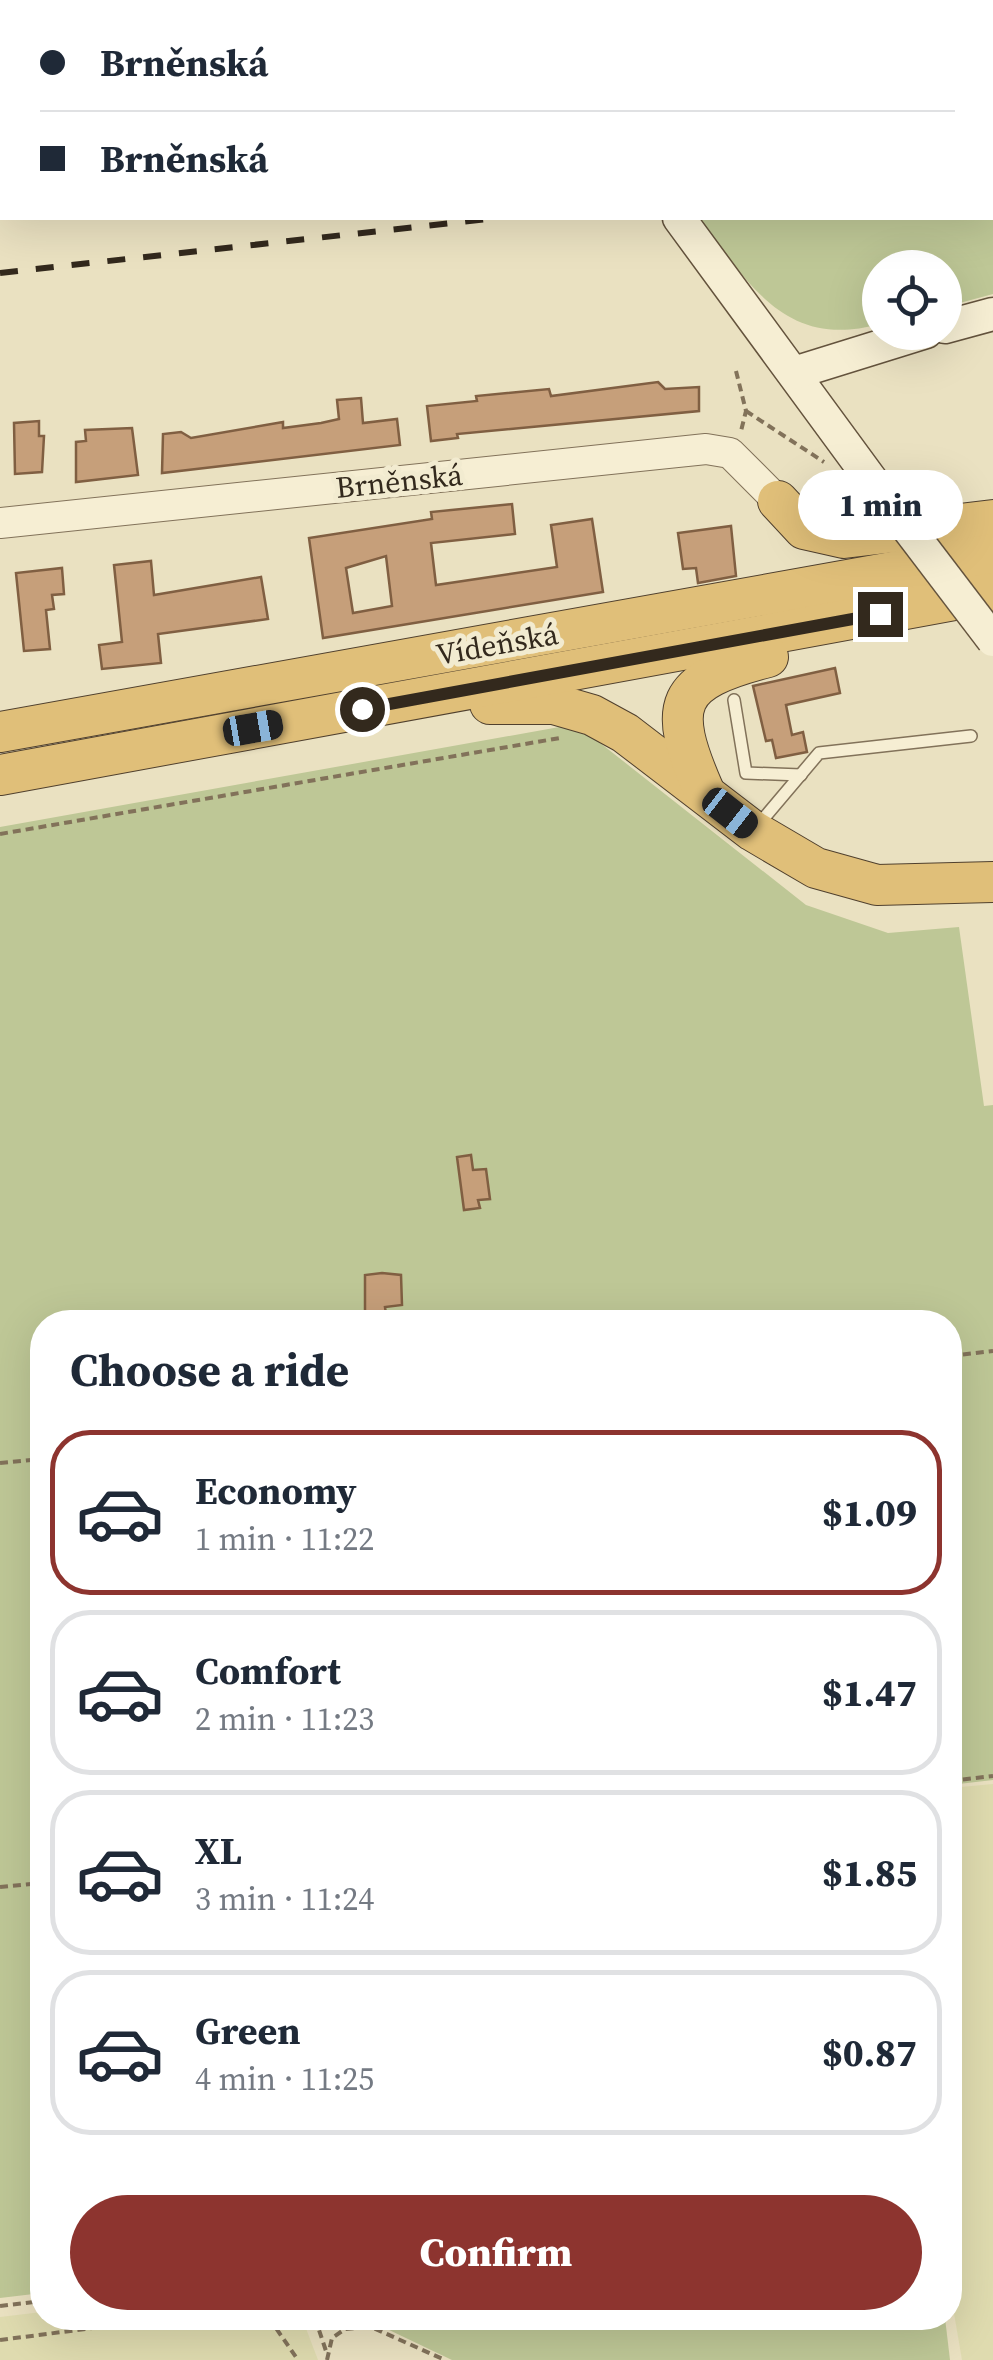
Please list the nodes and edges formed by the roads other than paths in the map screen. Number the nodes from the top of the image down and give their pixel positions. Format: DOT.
graph roads {
  1 [pos="682,220"];
  2 [pos="993,314"];
  3 [pos="962,322"];
  4 [pos="868,350"];
  5 [pos="794,373"];
  6 [pos="778,502"];
  7 [pos="993,520"];
  8 [pos="0,523"];
  9 [pos="993,554"];
  10 [pos="993,593"];
  11 [pos="880,614"];
  12 [pos="993,640"];
  13 [pos="734,700"];
  14 [pos="362,709"];
  15 [pos="0,732"];
  16 [pos="971,736"];
  17 [pos="0,775"];
  18 [pos="800,775"];
  19 [pos="706,794"];
  20 [pos="753,831"];
  21 [pos="985,878"];
  1 -- 5 [label="main road"];
  2 -- 3 [label="main road"];
  4 -- 5 [label="main road"];
  5 -- 12 [label="main road, bridge"];
  6 -- 7 [label="highway"];
  6 -- 8 [label="street, Brněnská"];
  9 -- 15 [label="highway, Vídeňská"];
  10 -- 11 [label="highway"];
  11 -- 14 [label="highway"];
  11 -- 19 [label="highway"];
  13 -- 18 [label="lane"];
  14 -- 17 [label="highway"];
  14 -- 19 [label="highway"];
  16 -- 18 [label="lane"];
  18 -- 20 [label="lane"];
  19 -- 20 [label="highway"];
  20 -- 21 [label="highway"];
}
